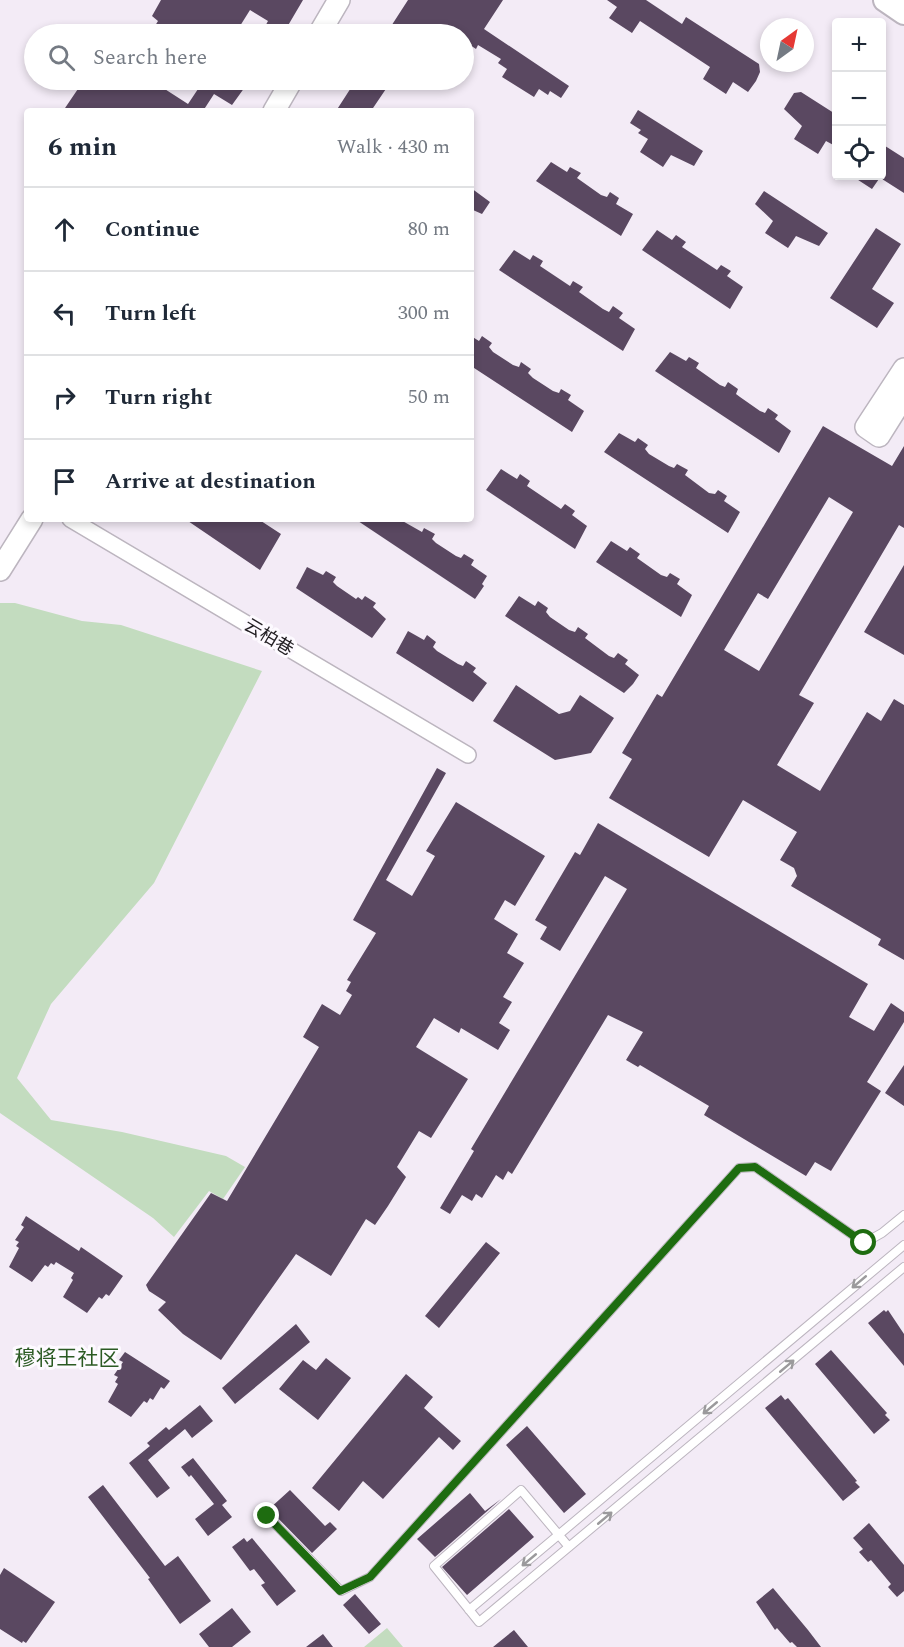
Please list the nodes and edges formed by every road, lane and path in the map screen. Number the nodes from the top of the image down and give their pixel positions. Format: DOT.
graph roads {
  1 [pos="339,0"];
  2 [pos="885,0"];
  3 [pos="904,13"];
  4 [pos="325,24"];
  5 [pos="286,90"];
  6 [pos="276,108"];
  7 [pos="904,369"];
  8 [pos="904,396"];
  9 [pos="30,522"];
  10 [pos="75,522"];
  11 [pos="0,570"];
  12 [pos="468,755"];
  13 [pos="904,1215"];
  14 [pos="904,1245"];
  15 [pos="904,1267"];
  16 [pos="267,1516"];
  17 [pos="559,1535"];
  18 [pos="569,1547"];
  19 [pos="469,1610"];
  1 -- 4 [label="street"];
  2 -- 3 [label="main road"];
  5 -- 6 [label="street"];
  7 -- 8 [label="street"];
  9 -- 11 [label="street"];
  10 -- 12 [label="street, 云柏巷"];
  13 -- 16 [label="lane"];
  14 -- 17 [label="lane, one-way"];
  18 -- 15 [label="lane, one-way"];
  17 -- 18 [label="lane"];
  17 -- 19 [label="lane, one-way"];
  17 -- 19 [label="lane"];
  18 -- 19 [label="lane"];
}
